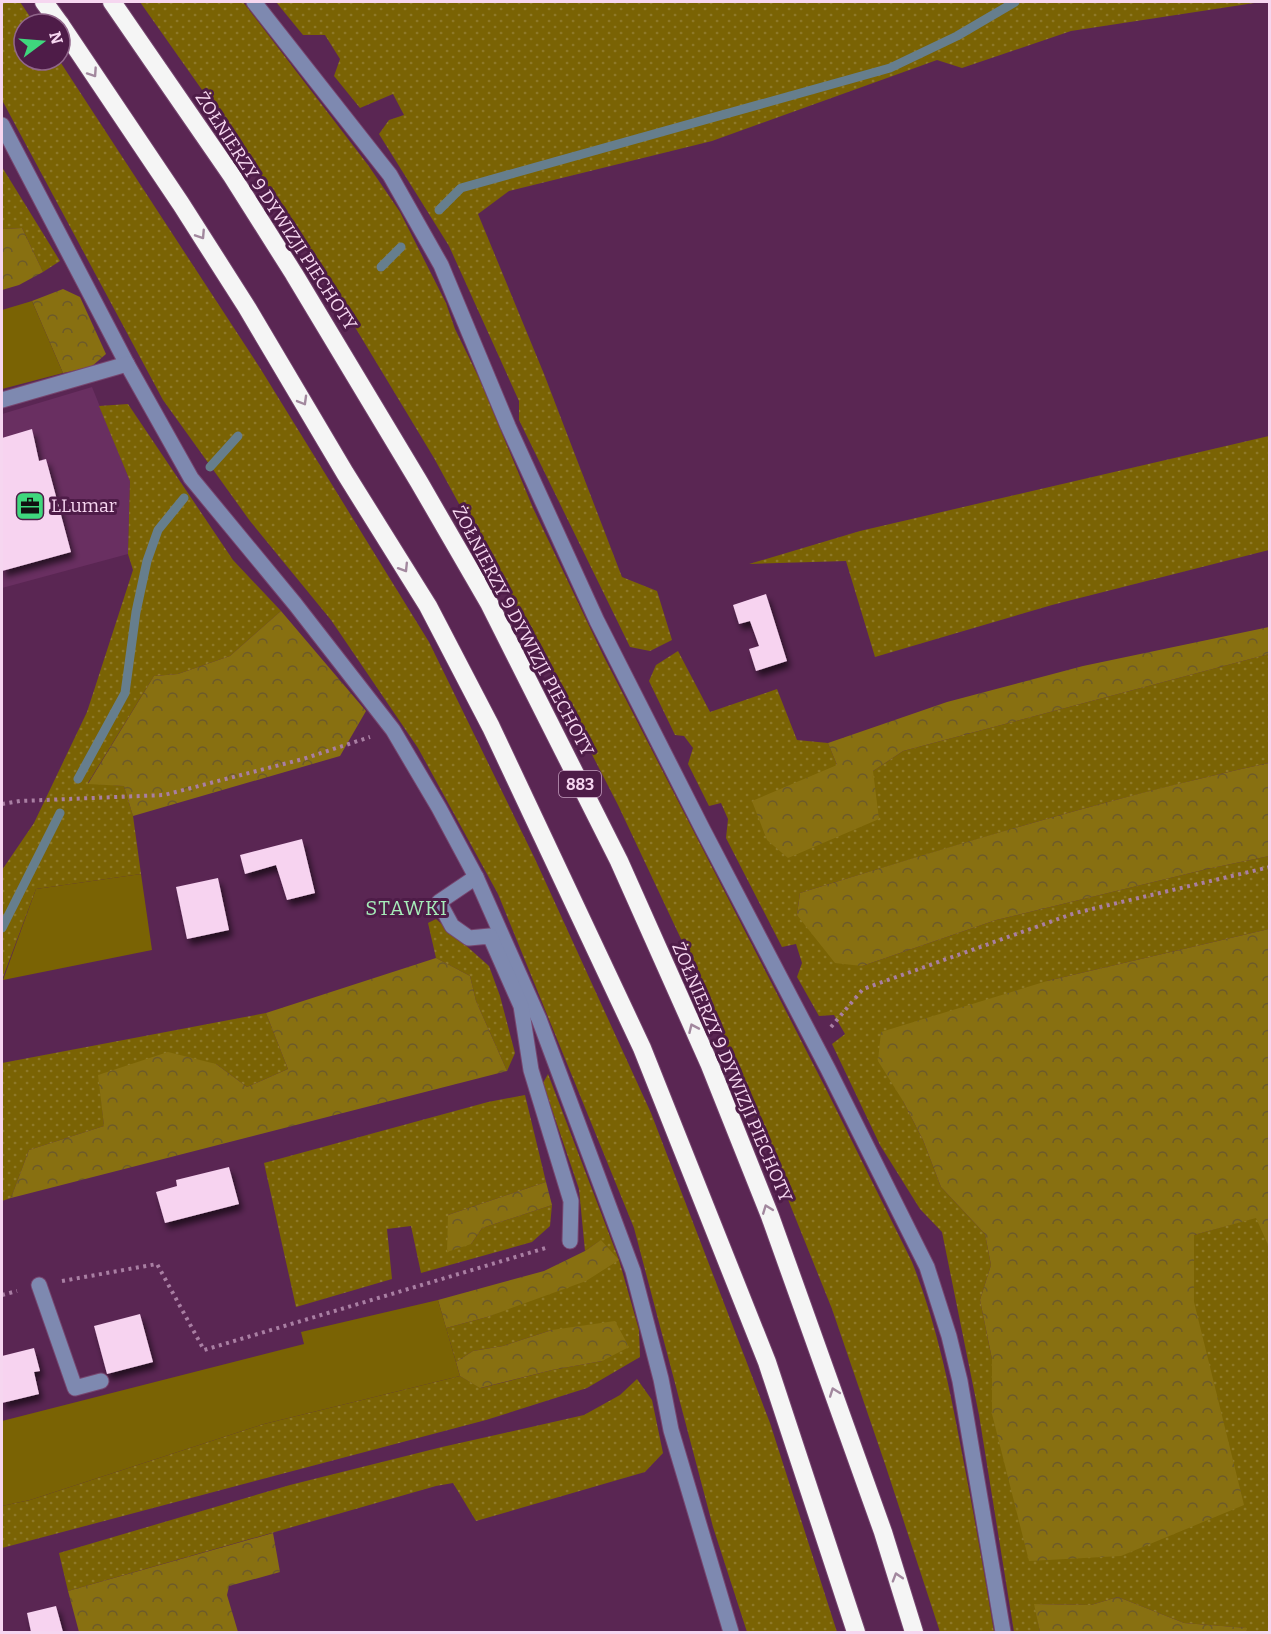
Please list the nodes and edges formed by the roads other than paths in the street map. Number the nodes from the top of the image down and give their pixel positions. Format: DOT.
graph roads {
  1 [pos="112,2"];
  2 [pos="254,2"];
  3 [pos="72,42"];
  4 [pos="2,125"];
  5 [pos="128,364"];
  6 [pos="2,400"];
  7 [pos="476,877"];
  8 [pos="570,1241"];
  9 [pos="39,1285"];
  10 [pos="101,1381"];
  11 [pos="731,1632"];
  12 [pos="855,1632"];
  13 [pos="914,1632"];
  14 [pos="1004,1632"];
  13 -- 1 [label="highway, ŻOŁNIERZY 9 DYWIZJI PIECHOTY / 883, one-way"];
  2 -- 14 [label="street"];
  3 -- 12 [label="highway, one-way"];
  4 -- 5 [label="street"];
  5 -- 6 [label="street"];
  5 -- 7 [label="street"];
  7 -- 8 [label="street"];
  7 -- 11 [label="street"];
  9 -- 10 [label="street"];
}
